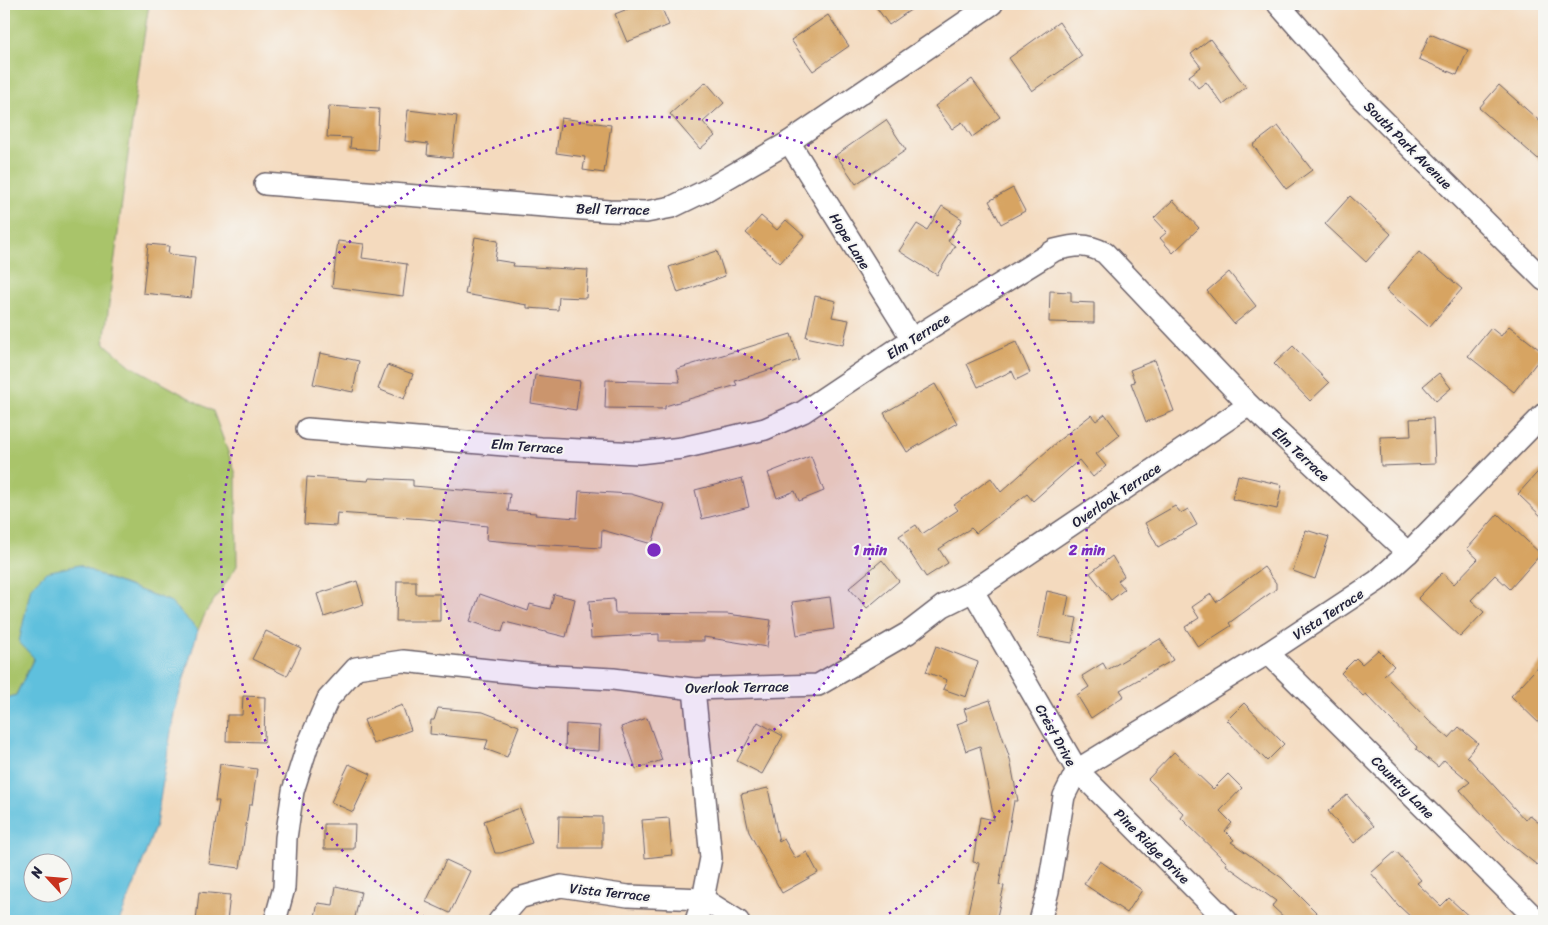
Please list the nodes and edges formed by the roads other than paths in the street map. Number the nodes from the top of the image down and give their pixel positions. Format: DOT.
graph roads {
  1 [pos="992,4"];
  2 [pos="1278,4"];
  3 [pos="967,10"];
  4 [pos="789,142"];
  5 [pos="266,184"];
  6 [pos="1544,280"];
  7 [pos="912,339"];
  8 [pos="1249,405"];
  9 [pos="1544,414"];
  10 [pos="307,429"];
  11 [pos="1408,553"];
  12 [pos="973,591"];
  13 [pos="1268,653"];
  14 [pos="694,689"];
  15 [pos="1077,770"];
  16 [pos="702,899"];
  17 [pos="275,921"];
  18 [pos="499,921"];
  19 [pos="696,921"];
  20 [pos="738,921"];
  21 [pos="1040,921"];
  22 [pos="1227,921"];
  23 [pos="1538,921"];
  1 -- 3 [label="street, Bell Terrace"];
  2 -- 6 [label="street, South Park Avenue"];
  3 -- 4 [label="street, Bell Terrace"];
  4 -- 5 [label="street, Bell Terrace"];
  4 -- 7 [label="street, Hope Lane"];
  7 -- 8 [label="street, Elm Terrace"];
  7 -- 10 [label="street, Elm Terrace"];
  8 -- 11 [label="street, Elm Terrace"];
  8 -- 12 [label="street, Overlook Terrace"];
  9 -- 11 [label="street, Vista Terrace"];
  11 -- 13 [label="street, Vista Terrace"];
  12 -- 14 [label="street, Overlook Terrace"];
  12 -- 15 [label="street, Crest Drive"];
  13 -- 15 [label="street, Vista Terrace"];
  13 -- 23 [label="street, Country Lane"];
  14 -- 16 [label="street"];
  14 -- 17 [label="street, Overlook Terrace"];
  15 -- 21 [label="street, Crest Drive"];
  15 -- 22 [label="street, Pine Ridge Drive"];
  16 -- 18 [label="street, Vista Terrace"];
  16 -- 19 [label="street"];
  16 -- 20 [label="street"];
}
